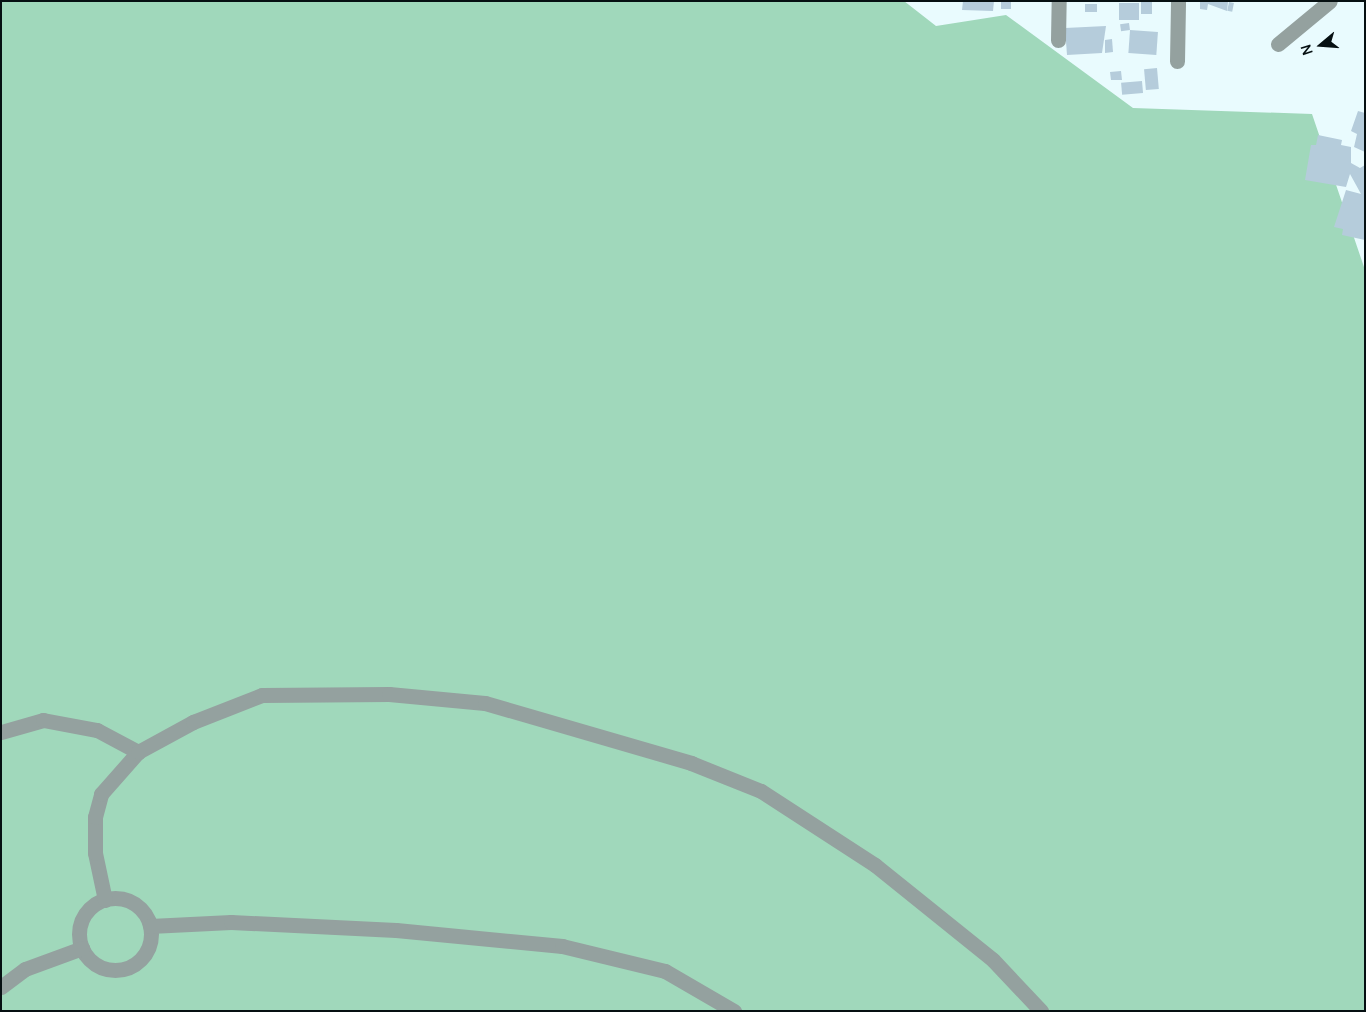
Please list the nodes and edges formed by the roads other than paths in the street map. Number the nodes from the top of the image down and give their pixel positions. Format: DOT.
graph roads {
  1 [pos="1059,1"];
  2 [pos="1178,1"];
  3 [pos="1330,1"];
  4 [pos="1058,40"];
  5 [pos="1278,44"];
  6 [pos="1177,61"];
  7 [pos="1,732"];
  8 [pos="138,752"];
  9 [pos="105,900"];
  10 [pos="150,926"];
  11 [pos="82,948"];
  12 [pos="24,969"];
  13 [pos="1,971"];
  14 [pos="1,987"];
  15 [pos="734,1011"];
  16 [pos="1041,1011"];
  1 -- 4 [label="street"];
  2 -- 6 [label="street"];
  3 -- 5 [label="street"];
  7 -- 8 [label="street"];
  8 -- 9 [label="street"];
  8 -- 16 [label="street"];
  9 -- 10 [label="street"];
  9 -- 11 [label="street"];
  10 -- 11 [label="street"];
  10 -- 15 [label="street"];
  11 -- 12 [label="street"];
  12 -- 13 [label="street"];
  12 -- 14 [label="street"];
}
